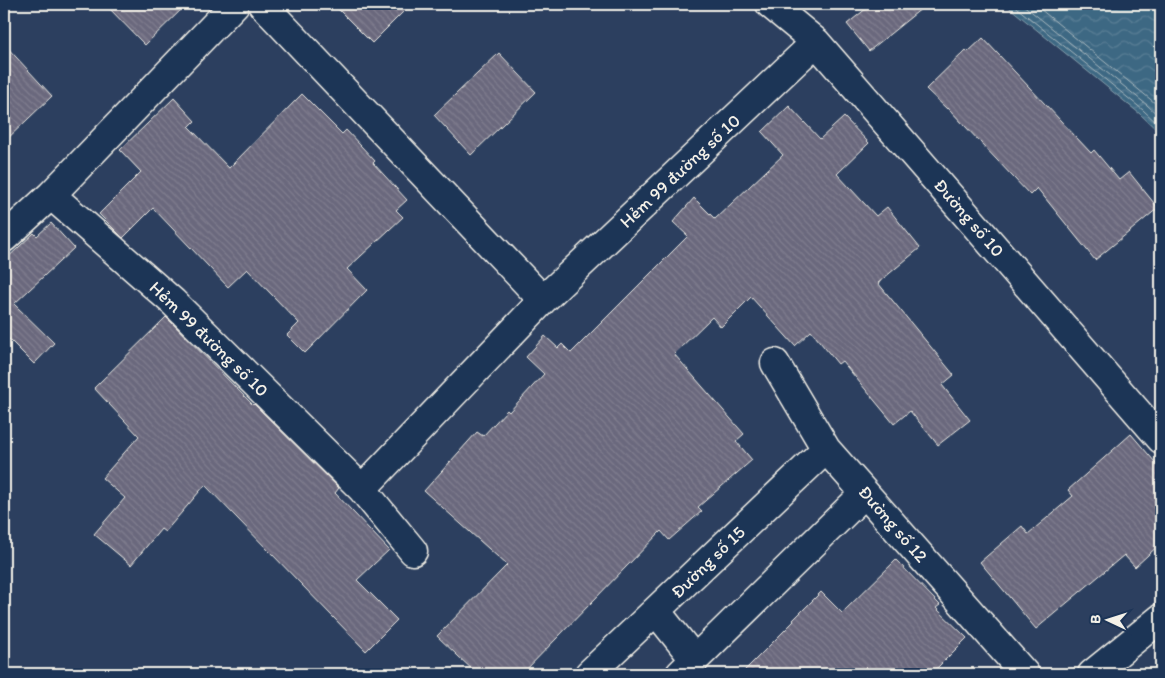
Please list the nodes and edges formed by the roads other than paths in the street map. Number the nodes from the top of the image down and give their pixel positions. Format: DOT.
graph roads {
  1 [pos="236,4"];
  2 [pos="262,4"];
  3 [pos="770,4"];
  4 [pos="816,42"];
  5 [pos="51,195"];
  6 [pos="4,238"];
  7 [pos="543,300"];
  8 [pos="775,364"];
  9 [pos="1161,440"];
  10 [pos="826,449"];
  11 [pos="362,489"];
  12 [pos="865,493"];
  13 [pos="413,551"];
  14 [pos="656,611"];
  15 [pos="1161,618"];
  16 [pos="687,667"];
  17 [pos="589,674"];
  18 [pos="1025,674"];
  19 [pos="1092,674"];
  1 -- 5 [label="street"];
  2 -- 7 [label="street"];
  3 -- 4 [label="street, Đường số 10"];
  4 -- 7 [label="street, Hẻm 99 đường số 10"];
  4 -- 9 [label="street, Đường số 10"];
  5 -- 6 [label="street"];
  5 -- 11 [label="street, Hẻm 99 đường số 10"];
  7 -- 11 [label="street, Hẻm 99 đường số 10"];
  8 -- 10 [label="street, Đường số 12"];
  10 -- 12 [label="street, Đường số 12"];
  10 -- 14 [label="street, Đường số 15"];
  11 -- 13 [label="street, Hẻm 99 đường số 10"];
  12 -- 16 [label="street"];
  12 -- 18 [label="street, Đường số 12"];
  14 -- 16 [label="street"];
  14 -- 17 [label="street, Đường số 15"];
  15 -- 19 [label="street"];
}
